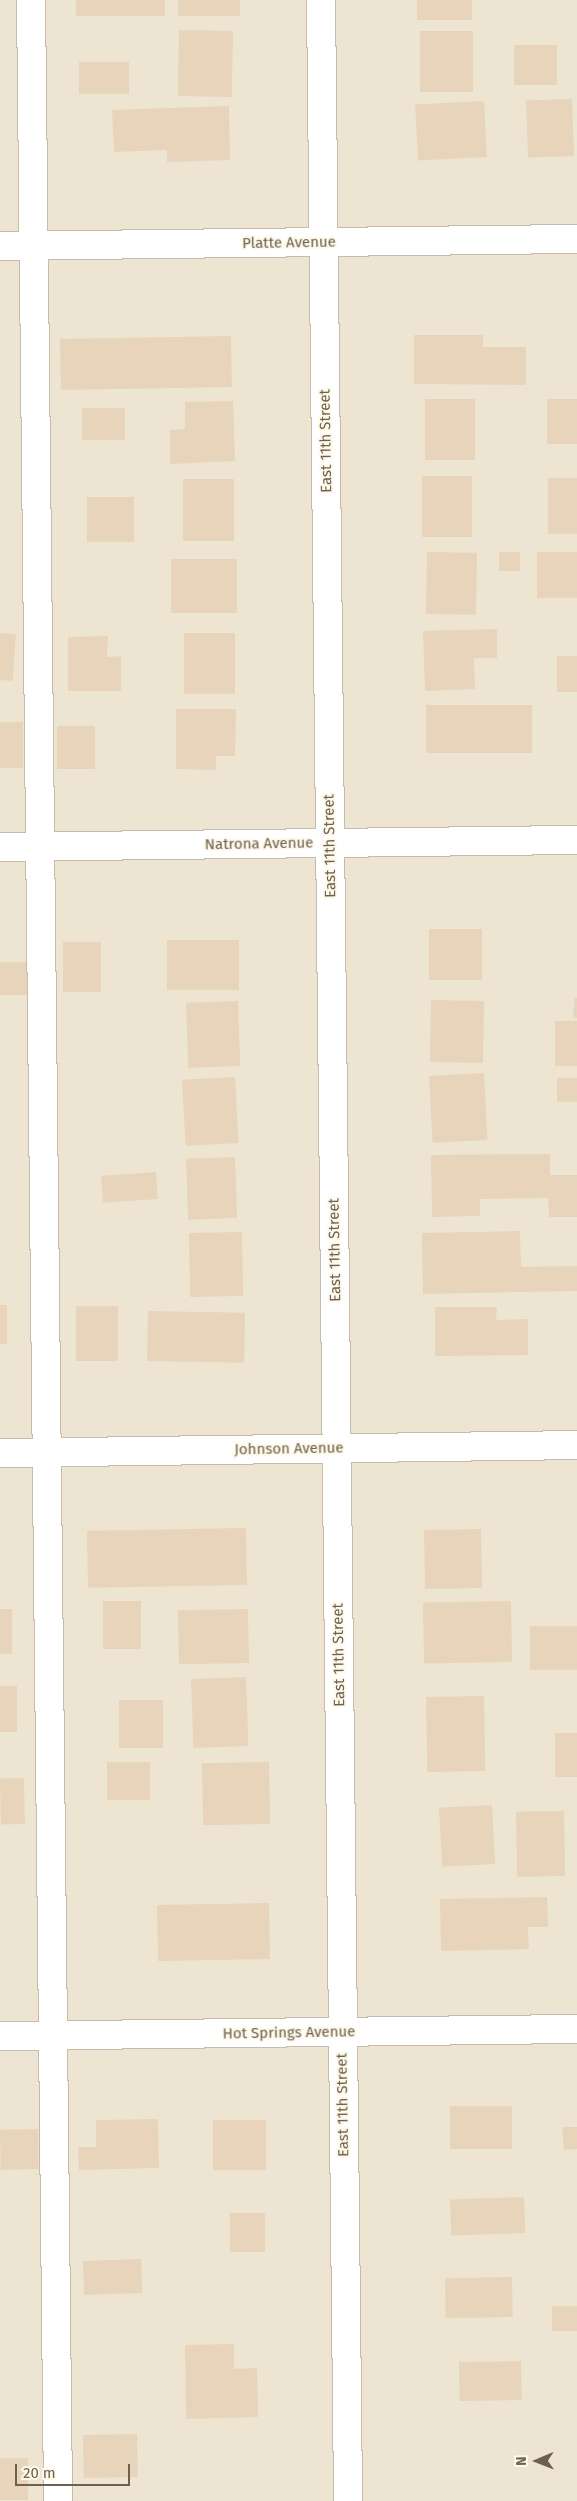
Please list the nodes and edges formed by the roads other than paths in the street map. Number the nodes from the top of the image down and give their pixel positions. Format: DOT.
graph roads {
  1 [pos="31,0"];
  2 [pos="321,0"];
  3 [pos="577,239"];
  4 [pos="324,242"];
  5 [pos="0,246"];
  6 [pos="34,246"];
  7 [pos="577,840"];
  8 [pos="330,843"];
  9 [pos="40,846"];
  10 [pos="0,847"];
  11 [pos="577,1446"];
  12 [pos="337,1448"];
  13 [pos="47,1452"];
  14 [pos="0,1453"];
  15 [pos="577,2029"];
  16 [pos="342,2032"];
  17 [pos="0,2036"];
  18 [pos="54,2036"];
  19 [pos="58,2501"];
  20 [pos="348,2501"];
  1 -- 6 [label="street"];
  2 -- 4 [label="street, East 11th Street"];
  3 -- 4 [label="street, Platte Avenue"];
  4 -- 6 [label="street, Platte Avenue"];
  4 -- 8 [label="street, East 11th Street"];
  5 -- 6 [label="street, Platte Avenue"];
  6 -- 9 [label="street"];
  7 -- 8 [label="street, Natrona Avenue"];
  8 -- 9 [label="street, Natrona Avenue"];
  8 -- 12 [label="street, East 11th Street"];
  9 -- 10 [label="street, Natrona Avenue"];
  9 -- 13 [label="street"];
  11 -- 12 [label="street, Johnson Avenue"];
  12 -- 13 [label="street, Johnson Avenue"];
  12 -- 16 [label="street, East 11th Street"];
  13 -- 14 [label="street, Johnson Avenue"];
  13 -- 18 [label="street"];
  15 -- 16 [label="street, Hot Springs Avenue"];
  16 -- 18 [label="street, Hot Springs Avenue"];
  16 -- 20 [label="street, East 11th Street"];
  17 -- 18 [label="street, Hot Springs Avenue"];
  18 -- 19 [label="street"];
}
